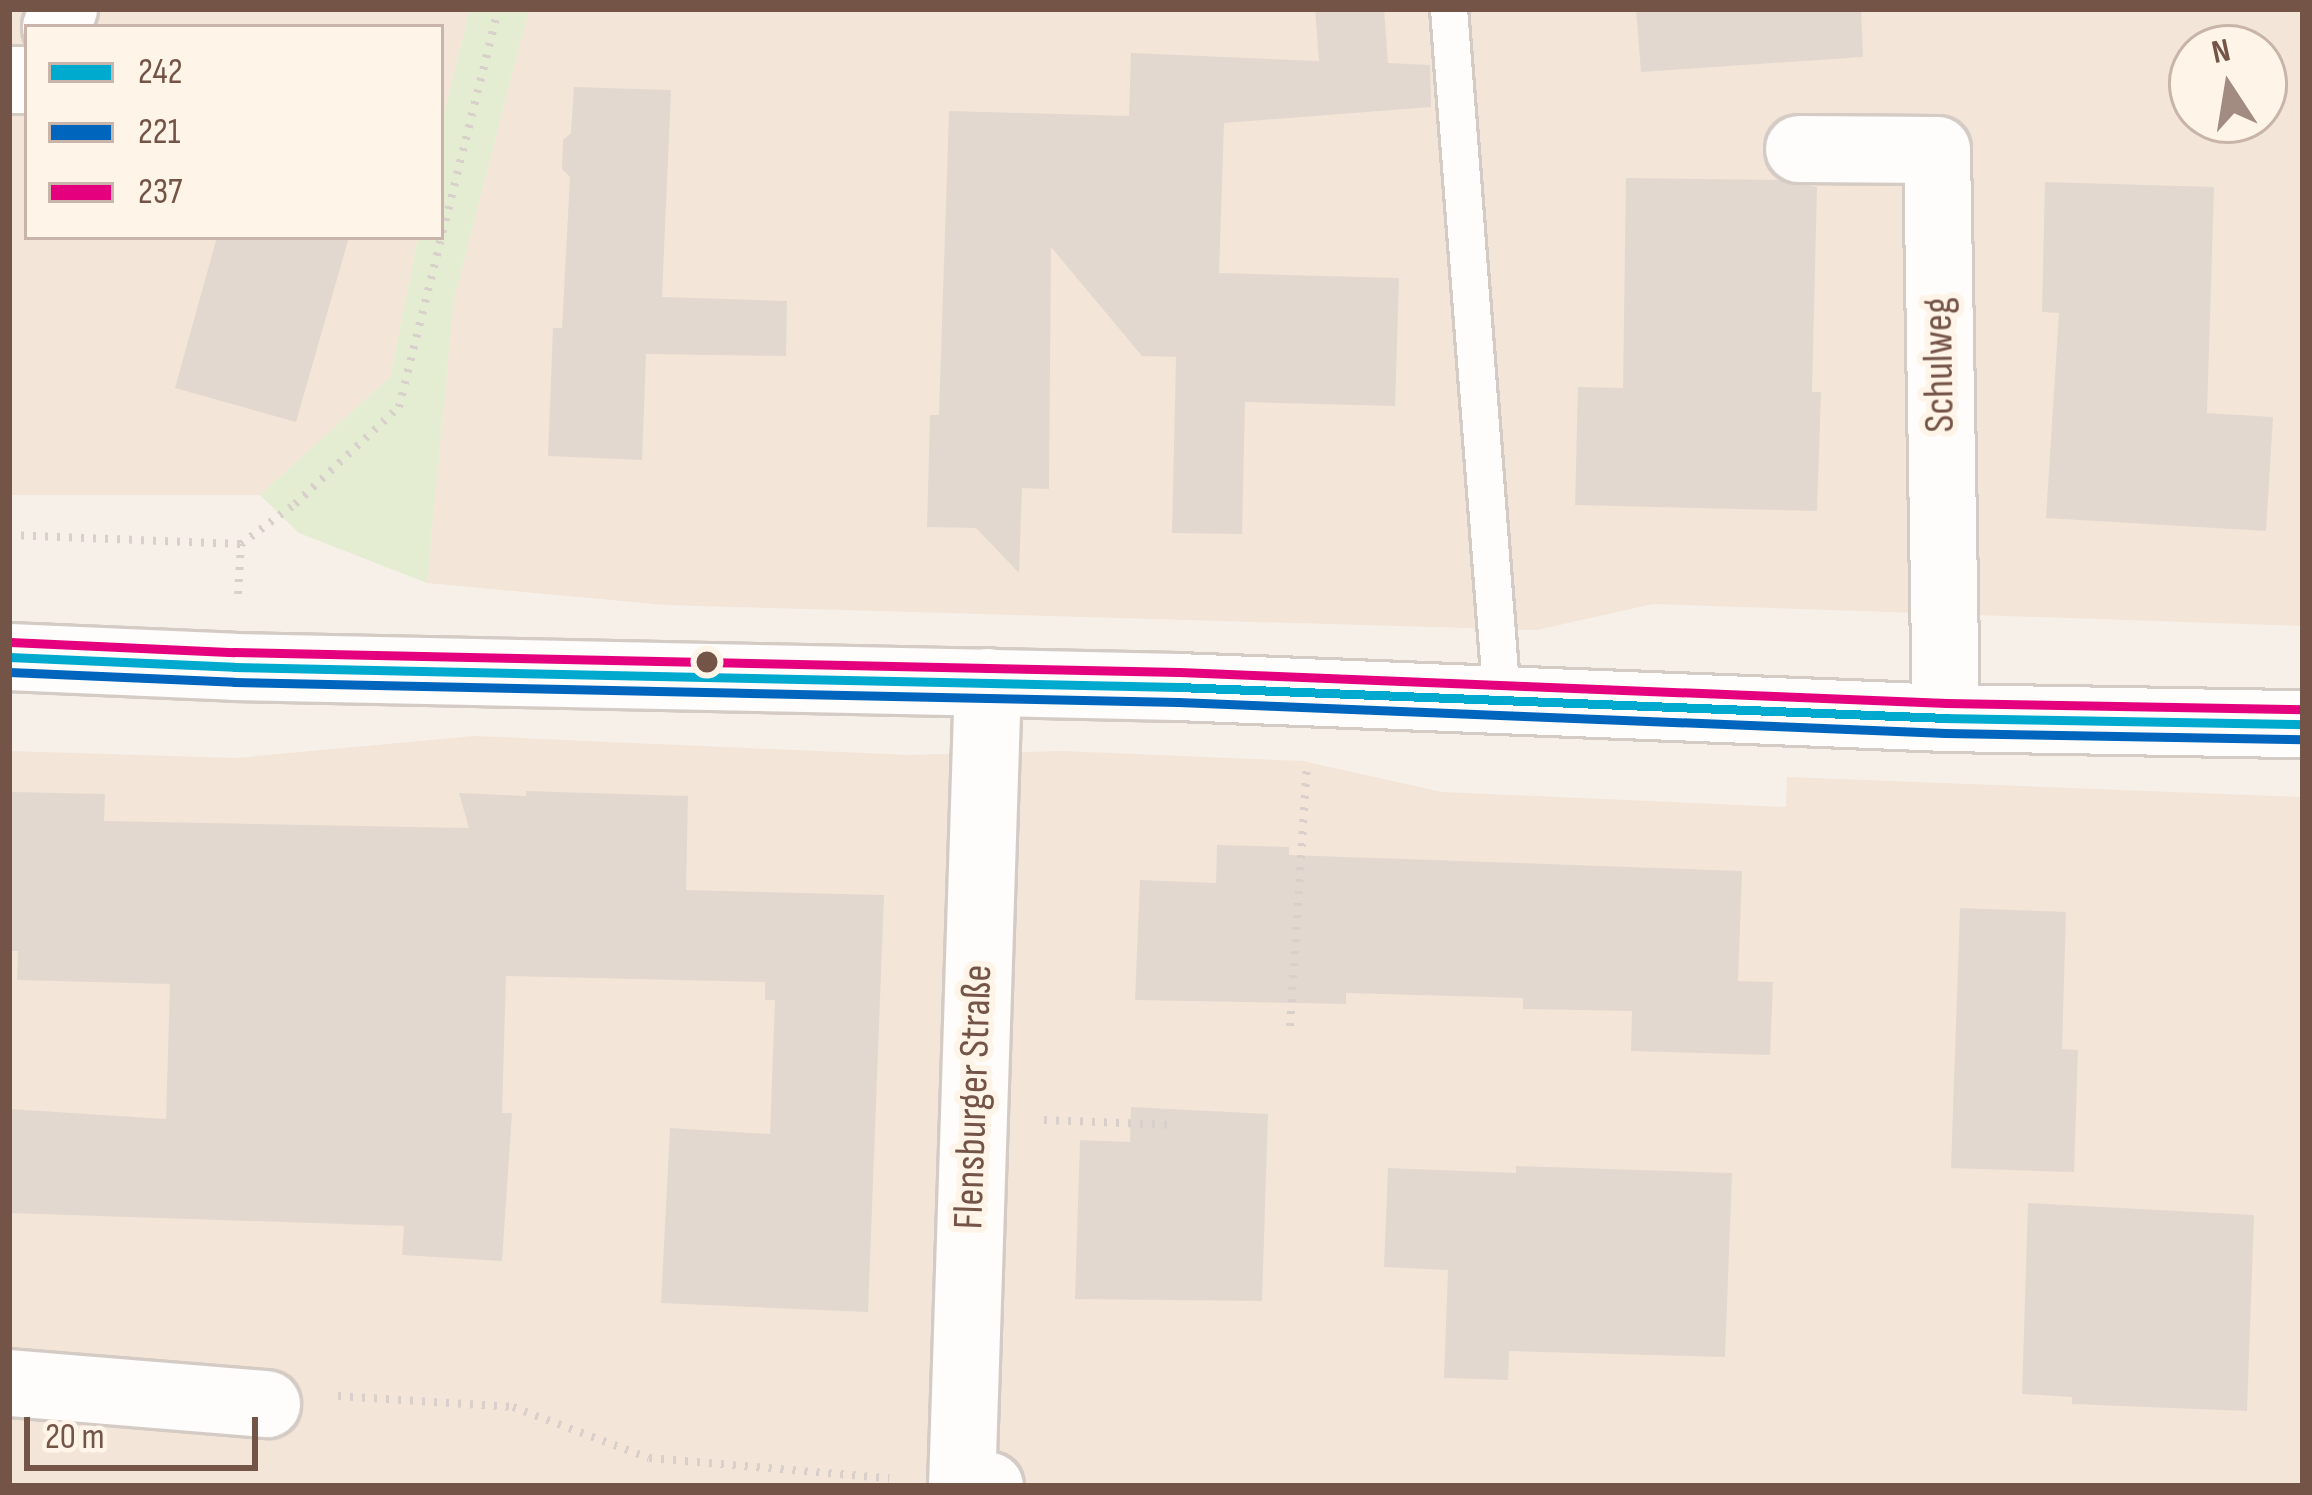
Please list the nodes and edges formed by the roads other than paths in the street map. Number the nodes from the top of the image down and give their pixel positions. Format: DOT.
graph roads {
  1 [pos="1449,9"];
  2 [pos="1799,149"];
  3 [pos="9,657"];
  4 [pos="988,682"];
  5 [pos="1502,700"];
  6 [pos="1946,718"];
  7 [pos="2303,724"];
  8 [pos="9,1383"];
  9 [pos="267,1404"];
  10 [pos="976,1485"];
  1 -- 5 [label="lane"];
  2 -- 6 [label="street, Schulweg"];
  3 -- 4 [label="street"];
  4 -- 5 [label="street"];
  4 -- 10 [label="street, Flensburger Straße"];
  5 -- 6 [label="street"];
  6 -- 7 [label="street"];
  8 -- 9 [label="street"];
}
